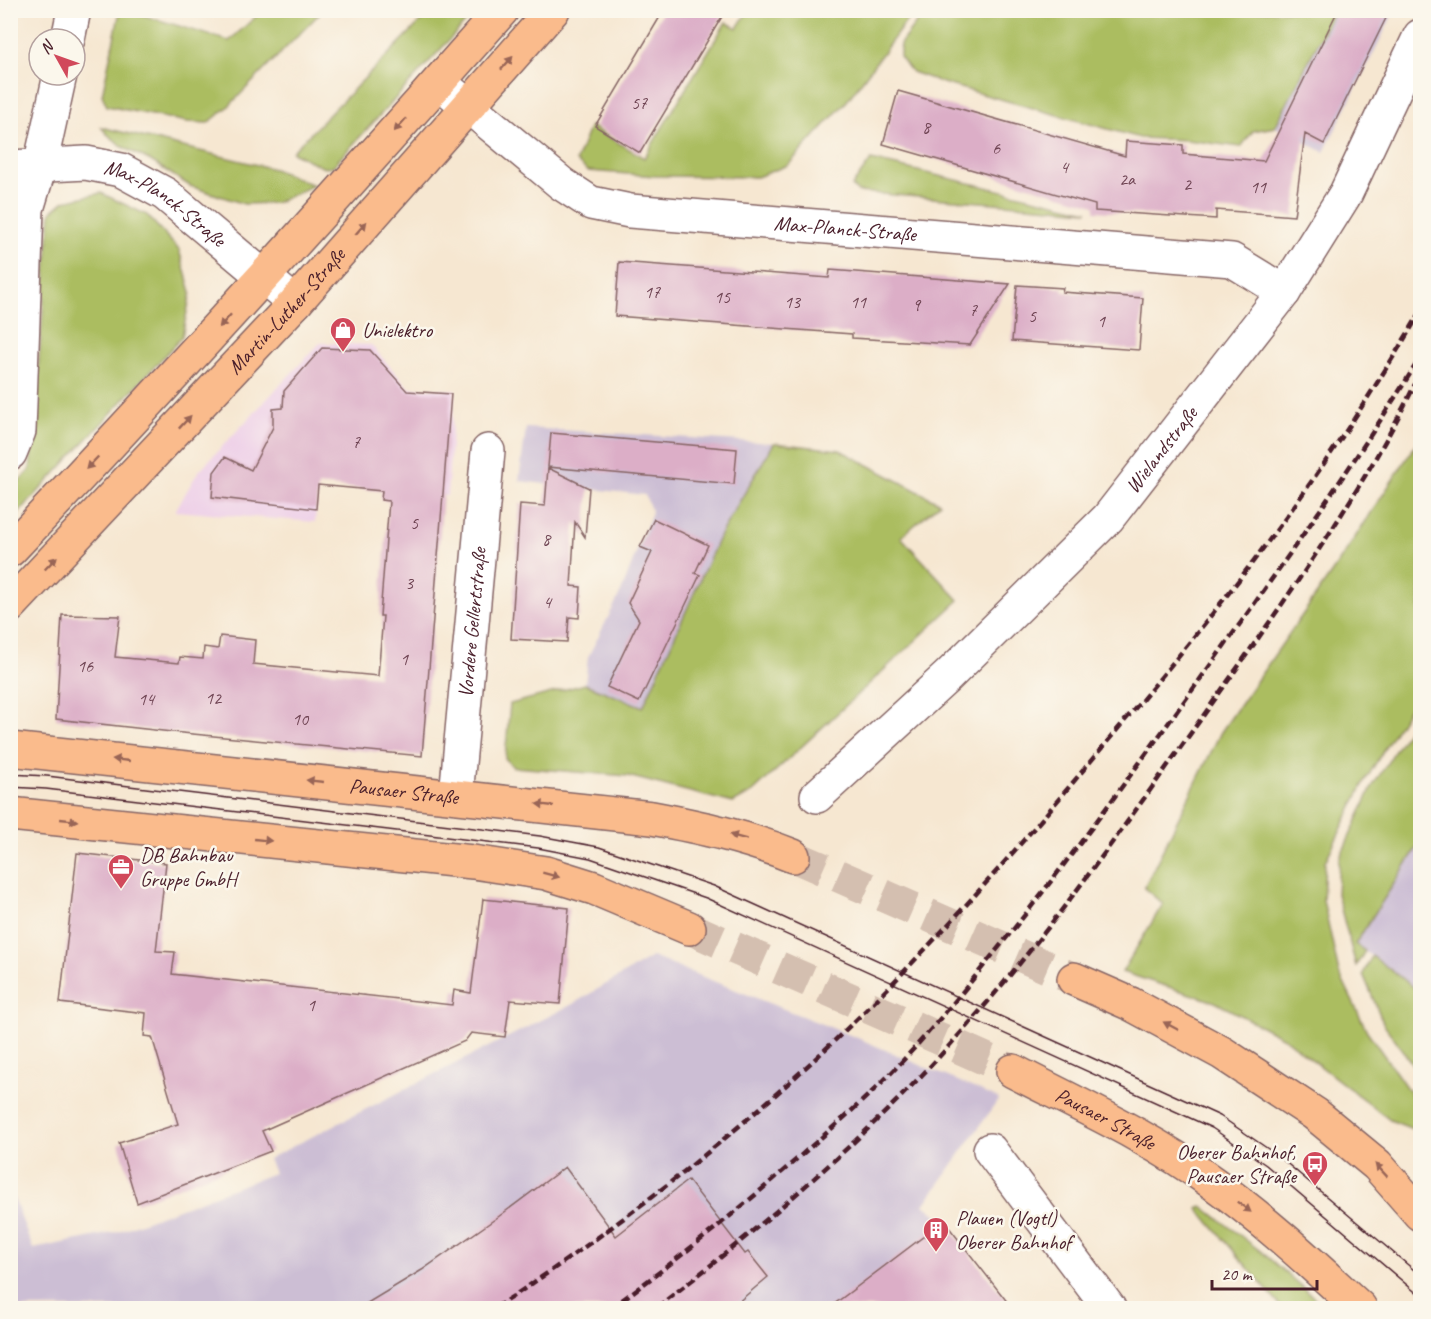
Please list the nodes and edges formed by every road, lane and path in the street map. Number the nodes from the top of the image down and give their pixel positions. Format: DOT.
graph roads {
  1 [pos="74,10"];
  2 [pos="502,10"];
  3 [pos="553,10"];
  4 [pos="70,27"];
  5 [pos="1420,36"];
  6 [pos="439,82"];
  7 [pos="55,87"];
  8 [pos="468,107"];
  9 [pos="25,167"];
  10 [pos="265,278"];
  11 [pos="1284,292"];
  12 [pos="295,303"];
  13 [pos="488,451"];
  14 [pos="10,453"];
  15 [pos="10,550"];
  16 [pos="10,606"];
  17 [pos="15,745"];
  18 [pos="456,796"];
  19 [pos="817,796"];
  20 [pos="10,814"];
  21 [pos="793,856"];
  22 [pos="689,928"];
  23 [pos="1074,979"];
  24 [pos="1013,1071"];
  25 [pos="990,1150"];
  26 [pos="1420,1214"];
  27 [pos="1109,1308"];
  28 [pos="1360,1308"];
  1 -- 4 [label="street"];
  2 -- 6 [label="main road, Martin-Luther-Straße"];
  8 -- 3 [label="main road, Martin-Luther-Straße, one-way"];
  5 -- 11 [label="street, Wielandstraße"];
  6 -- 8 [label="street, Max-Planck-Straße"];
  6 -- 10 [label="main road, Martin-Luther-Straße, one-way"];
  7 -- 9 [label="street"];
  8 -- 11 [label="street, Max-Planck-Straße"];
  12 -- 8 [label="main road, Martin-Luther-Straße, one-way"];
  9 -- 10 [label="street, Max-Planck-Straße"];
  9 -- 14 [label="street"];
  10 -- 12 [label="street, Max-Planck-Straße"];
  10 -- 15 [label="main road, Martin-Luther-Straße, one-way"];
  11 -- 19 [label="street, Wielandstraße"];
  16 -- 12 [label="main road, Martin-Luther-Straße, one-way"];
  13 -- 18 [label="street, Vordere Gellertstraße"];
  18 -- 17 [label="main road, Pausaer Straße, one-way"];
  21 -- 18 [label="main road, Pausaer Straße, one-way"];
  20 -- 22 [label="main road, one-way"];
  26 -- 23 [label="main road, one-way"];
  24 -- 28 [label="main road, Pausaer Straße, one-way"];
  25 -- 27 [label="street"];
}
